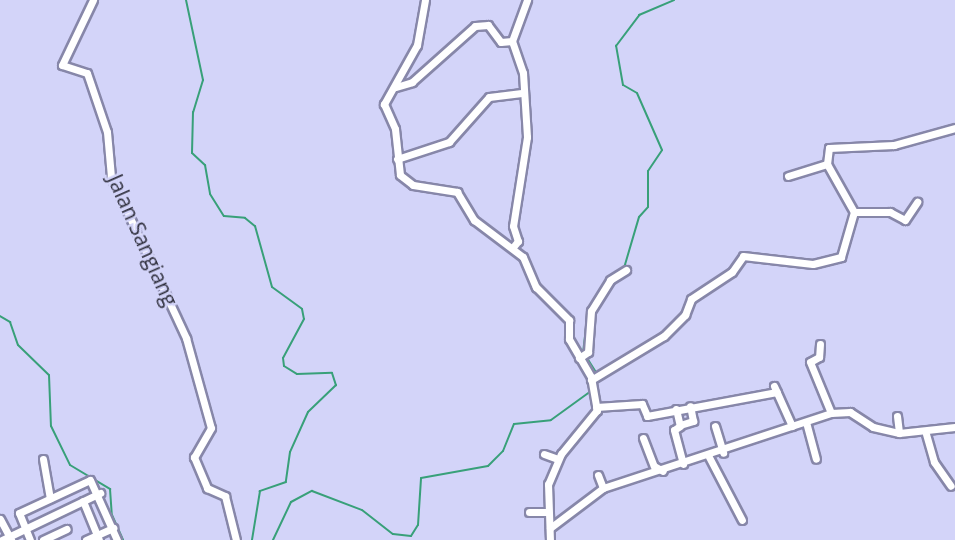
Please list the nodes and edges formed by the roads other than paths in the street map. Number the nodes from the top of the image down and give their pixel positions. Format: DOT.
graph roads {
  1 [pos="93,0"];
  2 [pos="425,0"];
  3 [pos="527,0"];
  4 [pos="512,41"];
  5 [pos="396,87"];
  6 [pos="524,93"];
  7 [pos="955,128"];
  8 [pos="397,159"];
  9 [pos="827,164"];
  10 [pos="788,176"];
  11 [pos="917,202"];
  12 [pos="854,212"];
  13 [pos="513,247"];
  14 [pos="626,270"];
  15 [pos="820,344"];
  16 [pos="582,356"];
  17 [pos="595,384"];
  18 [pos="690,406"];
  19 [pos="596,407"];
  20 [pos="676,409"];
  21 [pos="831,413"];
  22 [pos="897,416"];
  23 [pos="806,422"];
  24 [pos="680,425"];
  25 [pos="715,426"];
  26 [pos="792,426"];
  27 [pos="955,427"];
  28 [pos="898,433"];
  29 [pos="926,434"];
  30 [pos="643,438"];
  31 [pos="723,453"];
  32 [pos="544,454"];
  33 [pos="709,457"];
  34 [pos="558,458"];
  35 [pos="43,459"];
  36 [pos="816,459"];
  37 [pos="683,464"];
  38 [pos="663,472"];
  39 [pos="598,475"];
  40 [pos="951,486"];
  41 [pos="603,488"];
  42 [pos="100,493"];
  43 [pos="50,498"];
  44 [pos="83,501"];
  45 [pos="529,512"];
  46 [pos="547,512"];
  47 [pos="0,519"];
  48 [pos="742,520"];
  49 [pos="113,528"];
  50 [pos="550,528"];
  51 [pos="25,529"];
  52 [pos="67,529"];
  53 [pos="98,537"];
  54 [pos="8,539"];
  55 [pos="30,540"];
  56 [pos="43,540"];
  57 [pos="86,540"];
  58 [pos="117,540"];
  59 [pos="236,540"];
  60 [pos="550,540"];
  1 -- 59 [label="street, Jalan Sangiang"];
  2 -- 5 [label="street"];
  3 -- 4 [label="street"];
  4 -- 5 [label="street"];
  4 -- 6 [label="street"];
  5 -- 8 [label="street"];
  6 -- 8 [label="street"];
  6 -- 13 [label="street"];
  7 -- 9 [label="street"];
  8 -- 13 [label="street"];
  9 -- 10 [label="street"];
  9 -- 12 [label="street"];
  11 -- 12 [label="street"];
  12 -- 17 [label="street"];
  13 -- 16 [label="street"];
  14 -- 16 [label="street"];
  15 -- 21 [label="street"];
  16 -- 17 [label="street"];
  17 -- 19 [label="street"];
  18 -- 20 [label="street"];
  18 -- 24 [label="street"];
  18 -- 26 [label="street"];
  19 -- 20 [label="street"];
  19 -- 34 [label="street"];
  20 -- 24 [label="street"];
  21 -- 23 [label="street"];
  21 -- 28 [label="street"];
  22 -- 28 [label="street"];
  23 -- 26 [label="street"];
  23 -- 36 [label="street"];
  24 -- 37 [label="street"];
  25 -- 31 [label="street"];
  26 -- 31 [label="street"];
  27 -- 29 [label="street"];
  28 -- 29 [label="street"];
  29 -- 40 [label="street"];
  30 -- 38 [label="street"];
  31 -- 33 [label="street"];
  32 -- 34 [label="street"];
  33 -- 37 [label="street"];
  33 -- 48 [label="street"];
  34 -- 46 [label="street"];
  35 -- 43 [label="street"];
  37 -- 38 [label="street"];
  38 -- 41 [label="street"];
  39 -- 41 [label="street"];
  41 -- 50 [label="street"];
  42 -- 43 [label="street"];
  42 -- 44 [label="street"];
  42 -- 49 [label="street"];
  43 -- 51 [label="street"];
  44 -- 51 [label="street"];
  44 -- 53 [label="street"];
  45 -- 46 [label="street"];
  46 -- 50 [label="street"];
  47 -- 54 [label="street"];
  49 -- 53 [label="street"];
  49 -- 58 [label="street"];
  50 -- 60 [label="street"];
  51 -- 54 [label="street"];
  51 -- 55 [label="street"];
  52 -- 56 [label="street"];
  53 -- 57 [label="street"];
}
